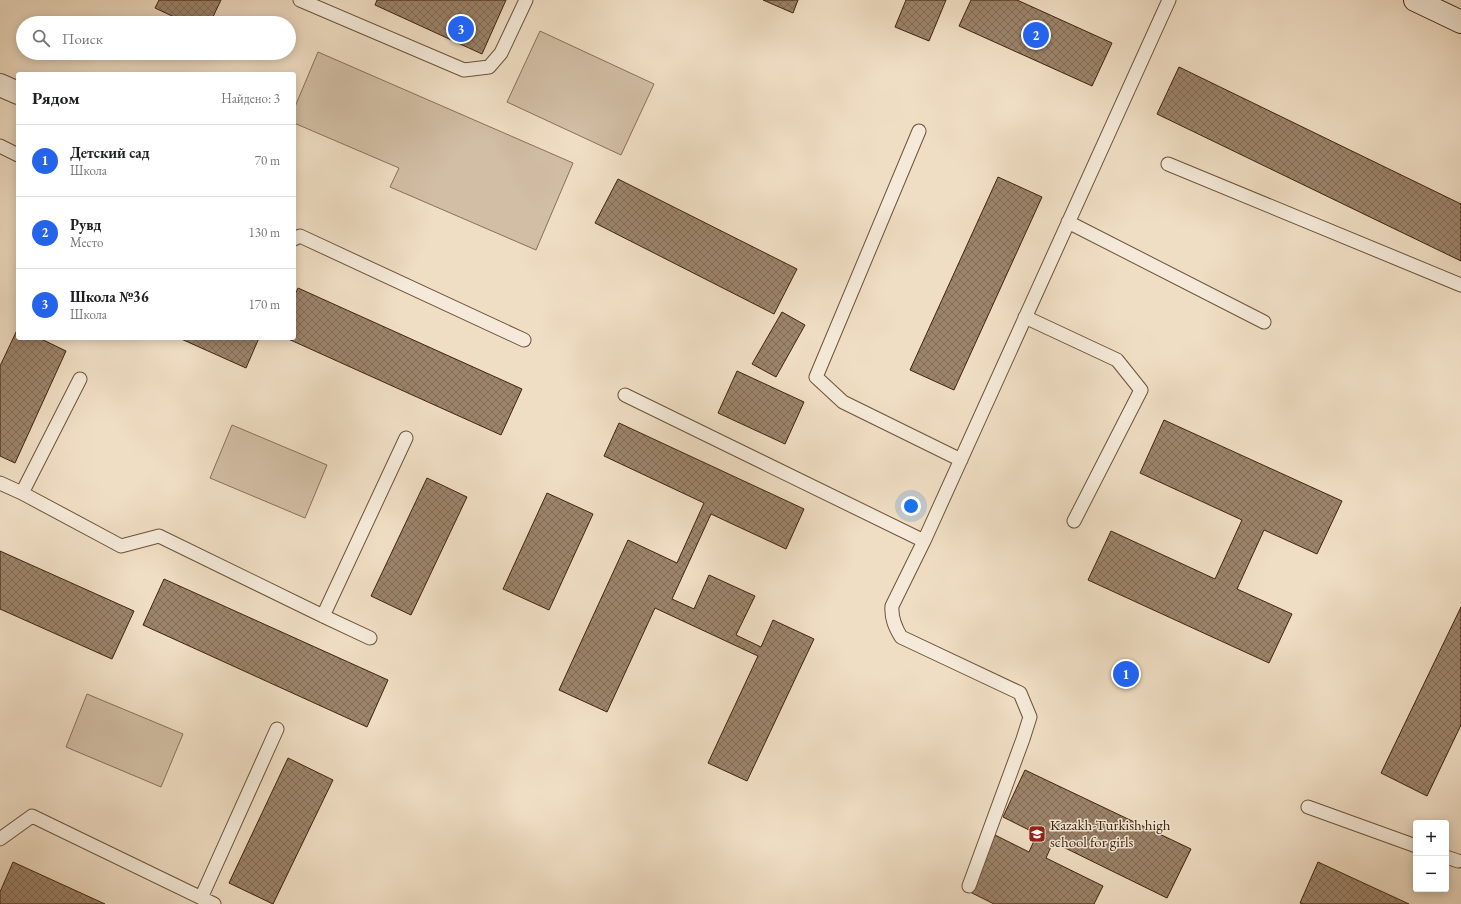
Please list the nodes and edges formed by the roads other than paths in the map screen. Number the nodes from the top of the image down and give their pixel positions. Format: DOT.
graph roads {
  1 [pos="300,0"];
  2 [pos="526,0"];
  3 [pos="1169,0"];
  4 [pos="1415,0"];
  5 [pos="1461,22"];
  6 [pos="0,85"];
  7 [pos="16,92"];
  8 [pos="919,131"];
  9 [pos="0,146"];
  10 [pos="16,154"];
  11 [pos="1168,164"];
  12 [pos="1068,222"];
  13 [pos="296,238"];
  14 [pos="1461,285"];
  15 [pos="1025,317"];
  16 [pos="1264,322"];
  17 [pos="524,340"];
  18 [pos="80,379"];
  19 [pos="625,395"];
  20 [pos="406,438"];
  21 [pos="961,460"];
  22 [pos="0,483"];
  23 [pos="22,493"];
  24 [pos="1074,521"];
  25 [pos="924,541"];
  26 [pos="323,616"];
  27 [pos="370,638"];
  28 [pos="277,729"];
  29 [pos="1308,807"];
  30 [pos="0,839"];
  31 [pos="1413,845"];
  32 [pos="969,886"];
  33 [pos="201,898"];
  34 [pos="214,904"];
  1 -- 2 [label="lane"];
  3 -- 12 [label="lane"];
  4 -- 5 [label="main road"];
  6 -- 7 [label="main road"];
  8 -- 21 [label="lane"];
  9 -- 10 [label="lane"];
  11 -- 14 [label="lane"];
  12 -- 15 [label="lane"];
  12 -- 16 [label="lane"];
  13 -- 17 [label="lane"];
  15 -- 21 [label="lane"];
  15 -- 24 [label="lane"];
  18 -- 23 [label="lane"];
  19 -- 25 [label="lane"];
  20 -- 26 [label="lane"];
  21 -- 25 [label="lane"];
  22 -- 23 [label="lane"];
  23 -- 26 [label="lane"];
  25 -- 32 [label="lane"];
  26 -- 27 [label="lane"];
  28 -- 33 [label="lane"];
  29 -- 31 [label="lane"];
  30 -- 33 [label="lane"];
  33 -- 34 [label="lane"];
}
